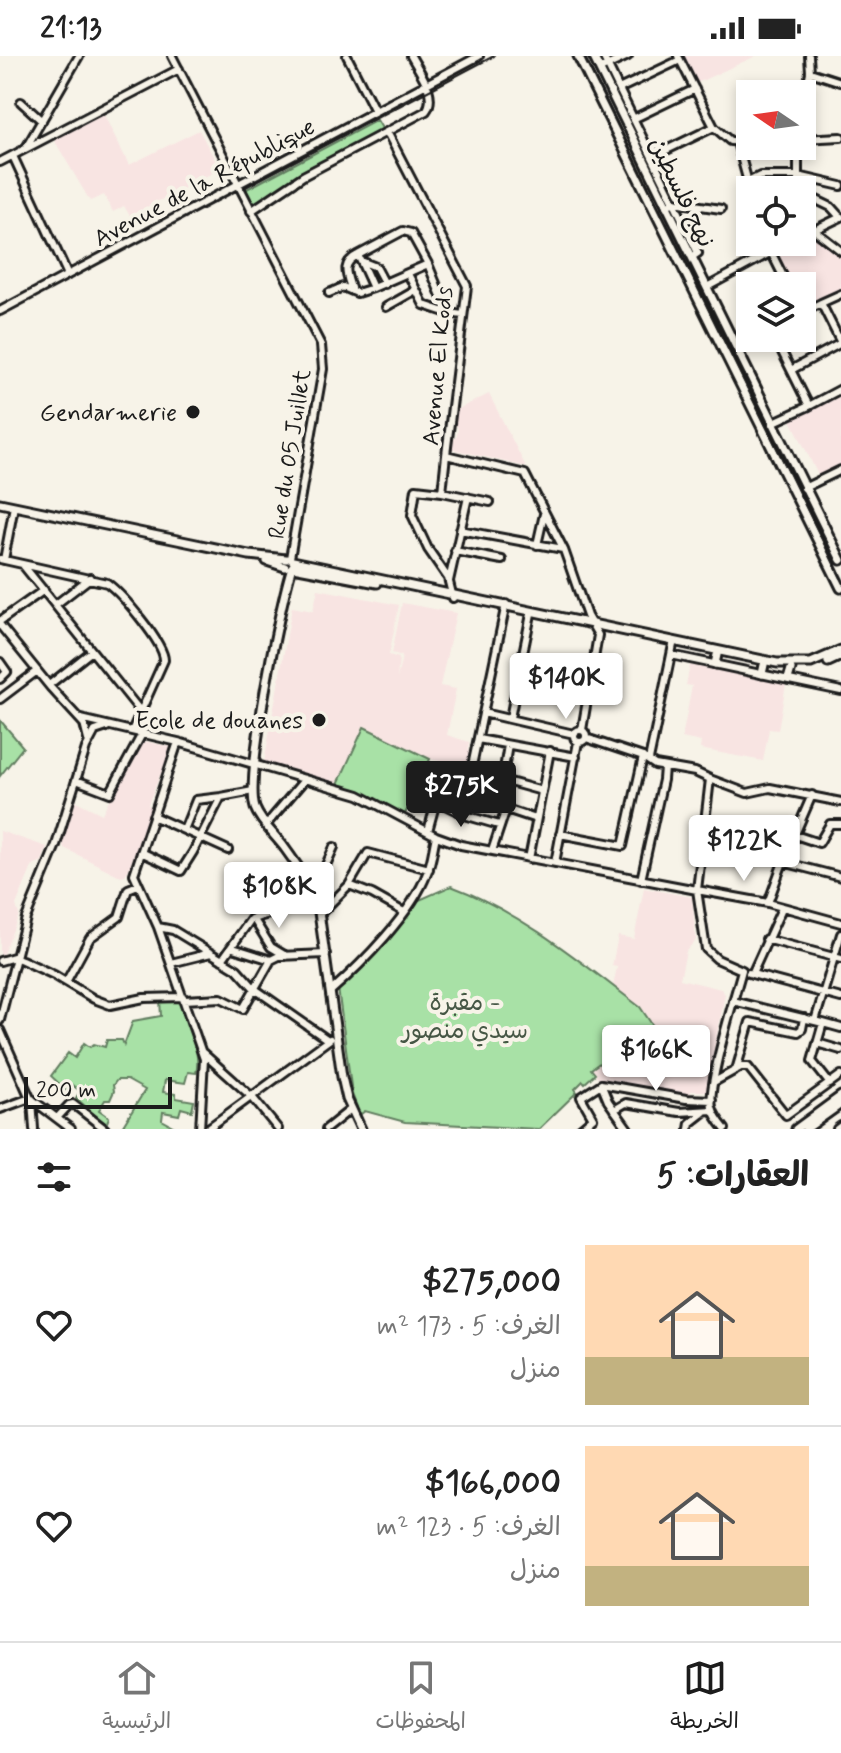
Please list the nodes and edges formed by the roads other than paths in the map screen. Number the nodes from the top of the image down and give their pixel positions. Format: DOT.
graph roads {
  1 [pos="79,56"];
  2 [pos="172,56"];
  3 [pos="347,56"];
  4 [pos="411,56"];
  5 [pos="479,56"];
  6 [pos="578,56"];
  7 [pos="593,56"];
  8 [pos="603,56"];
  9 [pos="628,56"];
  10 [pos="809,56"];
  11 [pos="679,58"];
  12 [pos="604,68"];
  13 [pos="179,69"];
  14 [pos="810,72"];
  15 [pos="808,80"];
  16 [pos="841,82"];
  17 [pos="426,83"];
  18 [pos="619,89"];
  19 [pos="695,89"];
  20 [pos="21,102"];
  21 [pos="375,111"];
  22 [pos="42,121"];
  23 [pos="633,125"];
  24 [pos="714,127"];
  25 [pos="387,132"];
  26 [pos="841,137"];
  27 [pos="816,138"];
  28 [pos="736,142"];
  29 [pos="25,149"];
  30 [pos="13,156"];
  31 [pos="652,157"];
  32 [pos="798,160"];
  33 [pos="0,162"];
  34 [pos="798,176"];
  35 [pos="816,180"];
  36 [pos="238,184"];
  37 [pos="841,186"];
  38 [pos="816,200"];
  39 [pos="670,204"];
  40 [pos="721,209"];
  41 [pos="251,211"];
  42 [pos="840,217"];
  43 [pos="816,229"];
  44 [pos="816,232"];
  45 [pos="841,251"];
  46 [pos="763,256"];
  47 [pos="359,258"];
  48 [pos="428,264"];
  49 [pos="408,274"];
  50 [pos="68,275"];
  51 [pos="385,284"];
  52 [pos="707,287"];
  53 [pos="373,288"];
  54 [pos="416,290"];
  55 [pos="352,291"];
  56 [pos="329,293"];
  57 [pos="841,294"];
  58 [pos="821,303"];
  59 [pos="816,306"];
  60 [pos="386,307"];
  61 [pos="0,311"];
  62 [pos="448,313"];
  63 [pos="463,315"];
  64 [pos="841,343"];
  65 [pos="782,352"];
  66 [pos="791,370"];
  67 [pos="841,389"];
  68 [pos="809,406"];
  69 [pos="772,423"];
  70 [pos="446,455"];
  71 [pos="841,470"];
  72 [pos="804,488"];
  73 [pos="442,492"];
  74 [pos="468,497"];
  75 [pos="490,502"];
  76 [pos="0,503"];
  77 [pos="14,506"];
  78 [pos="545,511"];
  79 [pos="460,530"];
  80 [pos="537,545"];
  81 [pos="564,550"];
  82 [pos="455,551"];
  83 [pos="2,560"];
  84 [pos="502,560"];
  85 [pos="841,560"];
  86 [pos="21,563"];
  87 [pos="289,564"];
  88 [pos="90,578"];
  89 [pos="449,581"];
  90 [pos="841,588"];
  91 [pos="44,590"];
  92 [pos="453,596"];
  93 [pos="55,605"];
  94 [pos="505,606"];
  95 [pos="531,614"];
  96 [pos="0,623"];
  97 [pos="594,627"];
  98 [pos="673,645"];
  99 [pos="92,651"];
  100 [pos="841,653"];
  101 [pos="671,655"];
  102 [pos="716,660"];
  103 [pos="0,662"];
  104 [pos="791,669"];
  105 [pos="763,670"];
  106 [pos="37,671"];
  107 [pos="788,679"];
  108 [pos="0,680"];
  109 [pos="49,685"];
  110 [pos="841,691"];
  111 [pos="9,693"];
  112 [pos="0,699"];
  113 [pos="141,712"];
  114 [pos="483,713"];
  115 [pos="74,715"];
  116 [pos="510,718"];
  117 [pos="107,727"];
  118 [pos="582,730"];
  119 [pos="132,731"];
  120 [pos="142,734"];
  121 [pos="574,734"];
  122 [pos="586,738"];
  123 [pos="478,739"];
  124 [pos="178,742"];
  125 [pos="578,742"];
  126 [pos="88,743"];
  127 [pos="508,745"];
  128 [pos="550,751"];
  129 [pos="576,757"];
  130 [pos="646,758"];
  131 [pos="255,764"];
  132 [pos="664,767"];
  133 [pos="470,771"];
  134 [pos="305,779"];
  135 [pos="710,779"];
  136 [pos="76,780"];
  137 [pos="453,780"];
  138 [pos="502,781"];
  139 [pos="253,791"];
  140 [pos="542,791"];
  141 [pos="812,795"];
  142 [pos="221,797"];
  143 [pos="437,801"];
  144 [pos="841,802"];
  145 [pos="506,809"];
  146 [pos="153,816"];
  147 [pos="536,819"];
  148 [pos="841,824"];
  149 [pos="266,825"];
  150 [pos="499,825"];
  151 [pos="184,830"];
  152 [pos="428,831"];
  153 [pos="560,834"];
  154 [pos="795,835"];
  155 [pos="436,836"];
  156 [pos="201,838"];
  157 [pos="334,847"];
  158 [pos="228,850"];
  159 [pos="492,851"];
  160 [pos="141,852"];
  161 [pos="529,859"];
  162 [pos="783,862"];
  163 [pos="555,863"];
  164 [pos="429,869"];
  165 [pos="841,877"];
  166 [pos="641,880"];
  167 [pos="138,885"];
  168 [pos="349,885"];
  169 [pos="312,890"];
  170 [pos="697,890"];
  171 [pos="768,903"];
  172 [pos="782,908"];
  173 [pos="404,912"];
  174 [pos="320,914"];
  175 [pos="253,918"];
  176 [pos="841,923"];
  177 [pos="158,927"];
  178 [pos="841,934"];
  179 [pos="766,939"];
  180 [pos="233,948"];
  181 [pos="211,953"];
  182 [pos="326,954"];
  183 [pos="286,956"];
  184 [pos="14,957"];
  185 [pos="838,958"];
  186 [pos="222,960"];
  187 [pos="271,960"];
  188 [pos="0,961"];
  189 [pos="171,963"];
  190 [pos="742,970"];
  191 [pos="752,974"];
  192 [pos="66,982"];
  193 [pos="255,989"];
  194 [pos="331,991"];
  195 [pos="823,993"];
  196 [pos="184,998"];
  197 [pos="841,998"];
  198 [pos="733,1001"];
  199 [pos="804,1018"];
  200 [pos="0,1020"];
  201 [pos="819,1022"];
  202 [pos="841,1028"];
  203 [pos="0,1030"];
  204 [pos="336,1034"];
  205 [pos="328,1040"];
  206 [pos="817,1043"];
  207 [pos="201,1050"];
  208 [pos="841,1050"];
  209 [pos="736,1070"];
  210 [pos="841,1075"];
  211 [pos="714,1082"];
  212 [pos="601,1084"];
  213 [pos="830,1084"];
  214 [pos="841,1096"];
  215 [pos="252,1097"];
  216 [pos="31,1098"];
  217 [pos="712,1100"];
  218 [pos="841,1104"];
  219 [pos="0,1108"];
  220 [pos="351,1109"];
  221 [pos="614,1110"];
  222 [pos="709,1110"];
  223 [pos="57,1118"];
  224 [pos="34,1129"];
  225 [pos="71,1129"];
  226 [pos="105,1129"];
  227 [pos="200,1129"];
  228 [pos="207,1129"];
  229 [pos="278,1129"];
  230 [pos="326,1129"];
  231 [pos="361,1129"];
  232 [pos="580,1129"];
  233 [pos="626,1129"];
  234 [pos="689,1129"];
  235 [pos="725,1129"];
  236 [pos="796,1129"];
  237 [pos="806,1129"];
  1 -- 22 [label="street"];
  2 -- 13 [label="street, Rue du 05 Juillet"];
  3 -- 21 [label="street"];
  4 -- 17 [label="street"];
  5 -- 17 [label="street, Avenue de la République"];
  6 -- 90 [label="main road"];
  7 -- 12 [label="main road, نهج فلسطين"];
  8 -- 12 [label="street"];
  9 -- 12 [label="street"];
  10 -- 14 [label="street"];
  11 -- 18 [label="street"];
  11 -- 19 [label="street"];
  12 -- 18 [label="street"];
  12 -- 23 [label="main road, نهج فلسطين"];
  13 -- 29 [label="street"];
  13 -- 36 [label="street, Rue du 05 Juillet"];
  14 -- 15 [label="street"];
  14 -- 16 [label="street"];
  17 -- 21 [label="street, Avenue de la République"];
  17 -- 25 [label="street"];
  18 -- 23 [label="street"];
  19 -- 23 [label="street"];
  19 -- 24 [label="street"];
  20 -- 22 [label="street"];
  21 -- 36 [label="street, Avenue de la République"];
  22 -- 29 [label="street"];
  23 -- 31 [label="street"];
  23 -- 39 [label="main road, نهج فلسطين"];
  24 -- 28 [label="street"];
  24 -- 31 [label="street"];
  25 -- 41 [label="street"];
  25 -- 63 [label="street, Avenue El Kods"];
  26 -- 27 [label="street"];
  29 -- 30 [label="street"];
  30 -- 33 [label="street"];
  30 -- 50 [label="street"];
  31 -- 39 [label="street"];
  32 -- 34 [label="street"];
  35 -- 37 [label="street"];
  36 -- 41 [label="street, Rue du 05 Juillet"];
  36 -- 50 [label="street, Avenue de la République"];
  38 -- 42 [label="street"];
  39 -- 40 [label="street"];
  39 -- 52 [label="main road, نهج فلسطين"];
  41 -- 87 [label="street, Rue du 05 Juillet"];
  42 -- 43 [label="street"];
  44 -- 45 [label="street"];
  46 -- 52 [label="street"];
  47 -- 48 [label="street"];
  47 -- 51 [label="street"];
  47 -- 53 [label="street"];
  47 -- 55 [label="street"];
  48 -- 49 [label="street"];
  48 -- 62 [label="street"];
  49 -- 51 [label="street"];
  49 -- 54 [label="street"];
  50 -- 61 [label="street, Avenue de la République"];
  51 -- 53 [label="street"];
  52 -- 69 [label="main road, نهج فلسطين"];
  53 -- 55 [label="street"];
  54 -- 60 [label="street"];
  54 -- 62 [label="street"];
  55 -- 56 [label="street"];
  57 -- 58 [label="street"];
  58 -- 59 [label="street"];
  58 -- 64 [label="street"];
  62 -- 63 [label="street"];
  63 -- 70 [label="street, Avenue El Kods"];
  64 -- 66 [label="street"];
  65 -- 66 [label="street"];
  66 -- 68 [label="street"];
  67 -- 68 [label="street"];
  68 -- 69 [label="street"];
  69 -- 72 [label="main road, نهج فلسطين"];
  70 -- 73 [label="street"];
  70 -- 78 [label="street, Avenue El Kods"];
  71 -- 72 [label="street"];
  72 -- 85 [label="main road, نهج فلسطين"];
  73 -- 74 [label="street"];
  73 -- 89 [label="street"];
  74 -- 75 [label="street"];
  74 -- 79 [label="street"];
  76 -- 77 [label="main road"];
  77 -- 83 [label="street"];
  77 -- 87 [label="main road"];
  78 -- 80 [label="street"];
  78 -- 81 [label="street, Avenue El Kods"];
  79 -- 80 [label="street"];
  79 -- 82 [label="street"];
  80 -- 81 [label="street"];
  81 -- 97 [label="street, Avenue El Kods"];
  82 -- 84 [label="street"];
  82 -- 89 [label="street"];
  83 -- 86 [label="street"];
  86 -- 88 [label="street"];
  86 -- 91 [label="street"];
  87 -- 92 [label="main road"];
  87 -- 131 [label="main road"];
  88 -- 93 [label="street"];
  88 -- 113 [label="street"];
  89 -- 92 [label="street"];
  91 -- 93 [label="street"];
  91 -- 96 [label="street"];
  92 -- 94 [label="main road"];
  93 -- 99 [label="street"];
  94 -- 95 [label="main road"];
  94 -- 97 [label="main road"];
  94 -- 114 [label="street"];
  95 -- 97 [label="main road"];
  95 -- 116 [label="street"];
  96 -- 106 [label="street"];
  97 -- 98 [label="main road"];
  97 -- 100 [label="main road"];
  97 -- 118 [label="street"];
  98 -- 101 [label="street"];
  98 -- 102 [label="main road"];
  99 -- 109 [label="street"];
  99 -- 113 [label="street"];
  100 -- 104 [label="main road"];
  101 -- 102 [label="street"];
  101 -- 130 [label="street"];
  102 -- 105 [label="main road"];
  103 -- 108 [label="street"];
  104 -- 105 [label="main road"];
  104 -- 107 [label="main road"];
  105 -- 107 [label="street"];
  106 -- 109 [label="street"];
  106 -- 111 [label="street"];
  107 -- 110 [label="street"];
  108 -- 111 [label="street"];
  109 -- 115 [label="street"];
  111 -- 112 [label="street"];
  113 -- 119 [label="street"];
  114 -- 116 [label="street"];
  114 -- 123 [label="street"];
  115 -- 117 [label="street"];
  115 -- 126 [label="street"];
  116 -- 121 [label="street"];
  117 -- 119 [label="street"];
  117 -- 126 [label="street"];
  118 -- 121 [label="street"];
  118 -- 122 [label="street"];
  119 -- 120 [label="street"];
  120 -- 124 [label="street"];
  120 -- 136 [label="street"];
  121 -- 125 [label="street"];
  122 -- 125 [label="street"];
  122 -- 130 [label="street"];
  123 -- 127 [label="street"];
  123 -- 133 [label="street"];
  124 -- 131 [label="street"];
  124 -- 146 [label="street"];
  125 -- 129 [label="street"];
  126 -- 136 [label="street"];
  127 -- 128 [label="street"];
  127 -- 138 [label="street"];
  128 -- 129 [label="street"];
  128 -- 140 [label="street"];
  129 -- 153 [label="street"];
  130 -- 132 [label="street"];
  130 -- 153 [label="street"];
  131 -- 134 [label="street"];
  131 -- 139 [label="main road"];
  132 -- 135 [label="street"];
  132 -- 166 [label="street"];
  133 -- 137 [label="street"];
  133 -- 138 [label="street"];
  134 -- 149 [label="street"];
  134 -- 152 [label="street"];
  135 -- 141 [label="street"];
  135 -- 170 [label="street"];
  136 -- 184 [label="street"];
  137 -- 143 [label="street"];
  137 -- 145 [label="street"];
  138 -- 140 [label="street"];
  139 -- 142 [label="street"];
  139 -- 149 [label="main road"];
  140 -- 147 [label="street"];
  141 -- 144 [label="street"];
  141 -- 154 [label="street"];
  142 -- 151 [label="street"];
  142 -- 156 [label="street"];
  143 -- 150 [label="street"];
  143 -- 152 [label="street"];
  145 -- 147 [label="street"];
  145 -- 150 [label="street"];
  146 -- 151 [label="street"];
  146 -- 160 [label="street"];
  147 -- 161 [label="street"];
  148 -- 154 [label="street"];
  149 -- 169 [label="main road"];
  150 -- 159 [label="street"];
  151 -- 156 [label="street"];
  152 -- 155 [label="street"];
  153 -- 163 [label="street"];
  154 -- 162 [label="street"];
  155 -- 159 [label="street"];
  155 -- 164 [label="street"];
  156 -- 158 [label="street"];
  156 -- 160 [label="street"];
  157 -- 169 [label="street"];
  159 -- 161 [label="street"];
  160 -- 167 [label="street"];
  161 -- 163 [label="street"];
  162 -- 165 [label="street"];
  162 -- 171 [label="street"];
  163 -- 166 [label="street"];
  164 -- 168 [label="street"];
  164 -- 173 [label="street"];
  166 -- 170 [label="street"];
  167 -- 177 [label="street"];
  167 -- 192 [label="street"];
  168 -- 173 [label="street"];
  168 -- 174 [label="street"];
  169 -- 174 [label="main road"];
  169 -- 175 [label="street"];
  170 -- 171 [label="street"];
  170 -- 190 [label="street"];
  171 -- 172 [label="street"];
  172 -- 176 [label="street"];
  172 -- 179 [label="street"];
  173 -- 194 [label="street"];
  174 -- 182 [label="main road"];
  175 -- 180 [label="street"];
  175 -- 183 [label="street"];
  177 -- 181 [label="street"];
  177 -- 189 [label="street"];
  178 -- 185 [label="street"];
  179 -- 185 [label="street"];
  179 -- 191 [label="street"];
  180 -- 186 [label="street"];
  180 -- 187 [label="street"];
  181 -- 186 [label="street"];
  181 -- 189 [label="street"];
  182 -- 183 [label="street"];
  182 -- 194 [label="main road"];
  183 -- 187 [label="street"];
  184 -- 188 [label="street"];
  184 -- 192 [label="street"];
  184 -- 200 [label="street"];
  185 -- 195 [label="street"];
  186 -- 193 [label="street"];
  187 -- 193 [label="street"];
  189 -- 196 [label="street"];
  190 -- 191 [label="street"];
  190 -- 198 [label="street"];
  191 -- 195 [label="street"];
  192 -- 196 [label="street"];
  193 -- 196 [label="street"];
  193 -- 205 [label="street"];
  194 -- 204 [label="main road"];
  195 -- 197 [label="street"];
  195 -- 201 [label="street"];
  196 -- 207 [label="street"];
  198 -- 199 [label="street"];
  198 -- 211 [label="street"];
  199 -- 201 [label="street"];
  199 -- 209 [label="street"];
  201 -- 202 [label="street"];
  201 -- 206 [label="street"];
  203 -- 216 [label="street"];
  204 -- 205 [label="street"];
  204 -- 220 [label="main road"];
  205 -- 215 [label="street"];
  206 -- 208 [label="street"];
  206 -- 213 [label="street"];
  207 -- 215 [label="street"];
  207 -- 227 [label="street"];
  209 -- 211 [label="street"];
  209 -- 213 [label="street"];
  210 -- 213 [label="street"];
  211 -- 217 [label="street"];
  212 -- 217 [label="street"];
  212 -- 221 [label="street"];
  212 -- 232 [label="street"];
  214 -- 236 [label="main road"];
  215 -- 228 [label="street"];
  215 -- 229 [label="street"];
  216 -- 219 [label="street"];
  216 -- 223 [label="street"];
  216 -- 224 [label="street"];
  217 -- 222 [label="street"];
  218 -- 237 [label="main road"];
  220 -- 230 [label="street"];
  220 -- 231 [label="main road"];
  221 -- 222 [label="street"];
  221 -- 233 [label="street"];
  222 -- 234 [label="street"];
  222 -- 235 [label="street"];
  223 -- 225 [label="street"];
  223 -- 226 [label="street"];
}
